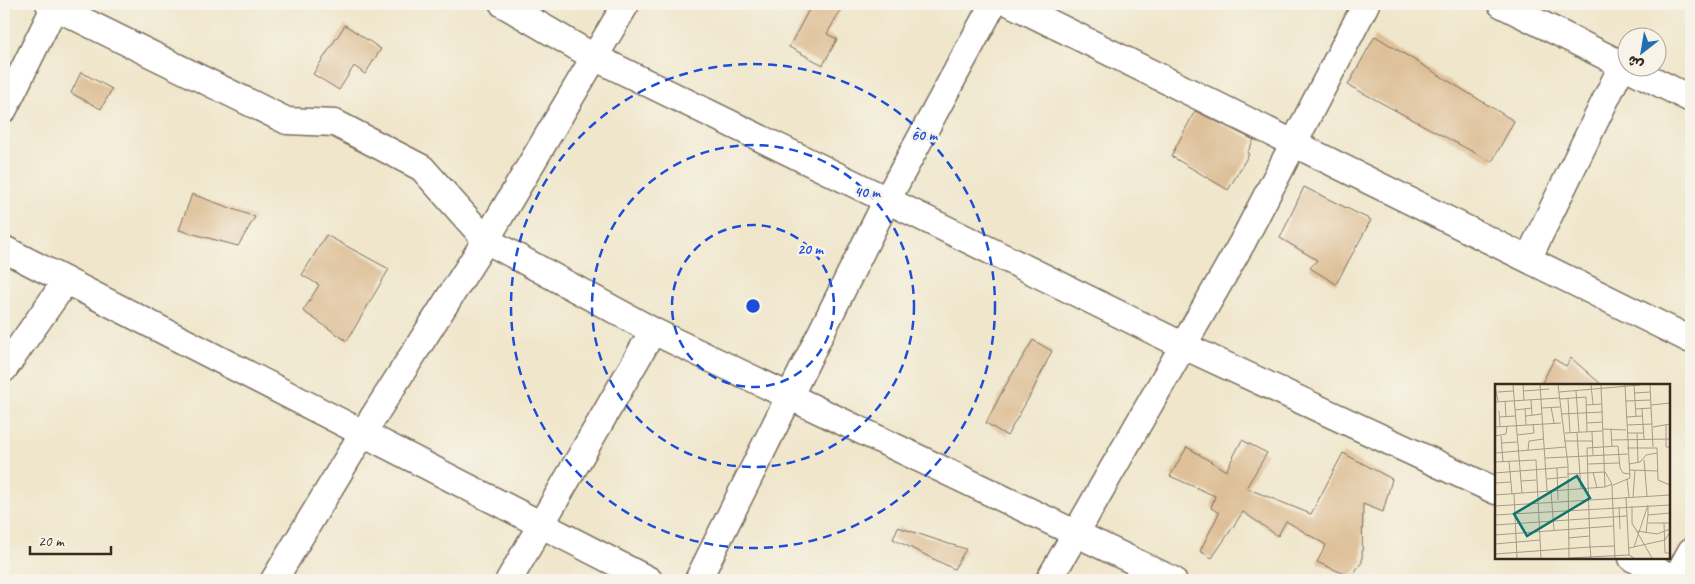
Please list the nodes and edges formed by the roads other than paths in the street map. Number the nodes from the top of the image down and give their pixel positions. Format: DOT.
graph roads {
  1 [pos="503,4"];
  2 [pos="626,4"];
  3 [pos="993,4"];
  4 [pos="1012,4"];
  5 [pos="1366,4"];
  6 [pos="53,5"];
  7 [pos="1517,7"];
  8 [pos="594,57"];
  9 [pos="1618,64"];
  10 [pos="1618,74"];
  11 [pos="1647,78"];
  12 [pos="1691,99"];
  13 [pos="4,109"];
  14 [pos="1294,144"];
  15 [pos="887,200"];
  16 [pos="486,240"];
  17 [pos="4,249"];
  18 [pos="1528,260"];
  19 [pos="66,281"];
  20 [pos="653,331"];
  21 [pos="1691,340"];
  22 [pos="1184,346"];
  23 [pos="4,369"];
  24 [pos="790,397"];
  25 [pos="362,433"];
  26 [pos="1495,491"];
  27 [pos="540,524"];
  28 [pos="1077,534"];
  29 [pos="1691,551"];
  30 [pos="1634,559"];
  31 [pos="274,580"];
  32 [pos="509,580"];
  33 [pos="649,580"];
  34 [pos="698,580"];
  35 [pos="1049,580"];
  36 [pos="1173,580"];
  37 [pos="1676,580"];
  1 -- 8 [label="street"];
  2 -- 8 [label="street"];
  3 -- 15 [label="street"];
  4 -- 14 [label="street"];
  5 -- 14 [label="street"];
  6 -- 13 [label="street"];
  6 -- 16 [label="street"];
  7 -- 9 [label="street"];
  8 -- 15 [label="street"];
  8 -- 16 [label="street"];
  10 -- 18 [label="street"];
  11 -- 12 [label="street"];
  14 -- 18 [label="street"];
  14 -- 22 [label="street"];
  15 -- 22 [label="street"];
  15 -- 24 [label="street"];
  16 -- 20 [label="street"];
  16 -- 25 [label="street"];
  17 -- 19 [label="street"];
  18 -- 21 [label="street"];
  19 -- 23 [label="street"];
  19 -- 25 [label="street"];
  20 -- 24 [label="street"];
  20 -- 27 [label="street"];
  22 -- 26 [label="street"];
  22 -- 28 [label="street"];
  24 -- 28 [label="street"];
  24 -- 34 [label="street"];
  25 -- 27 [label="street"];
  25 -- 31 [label="street"];
  27 -- 32 [label="street"];
  27 -- 33 [label="street"];
  28 -- 35 [label="street"];
  28 -- 36 [label="street"];
  29 -- 37 [label="street"];
  30 -- 37 [label="street"];
}
